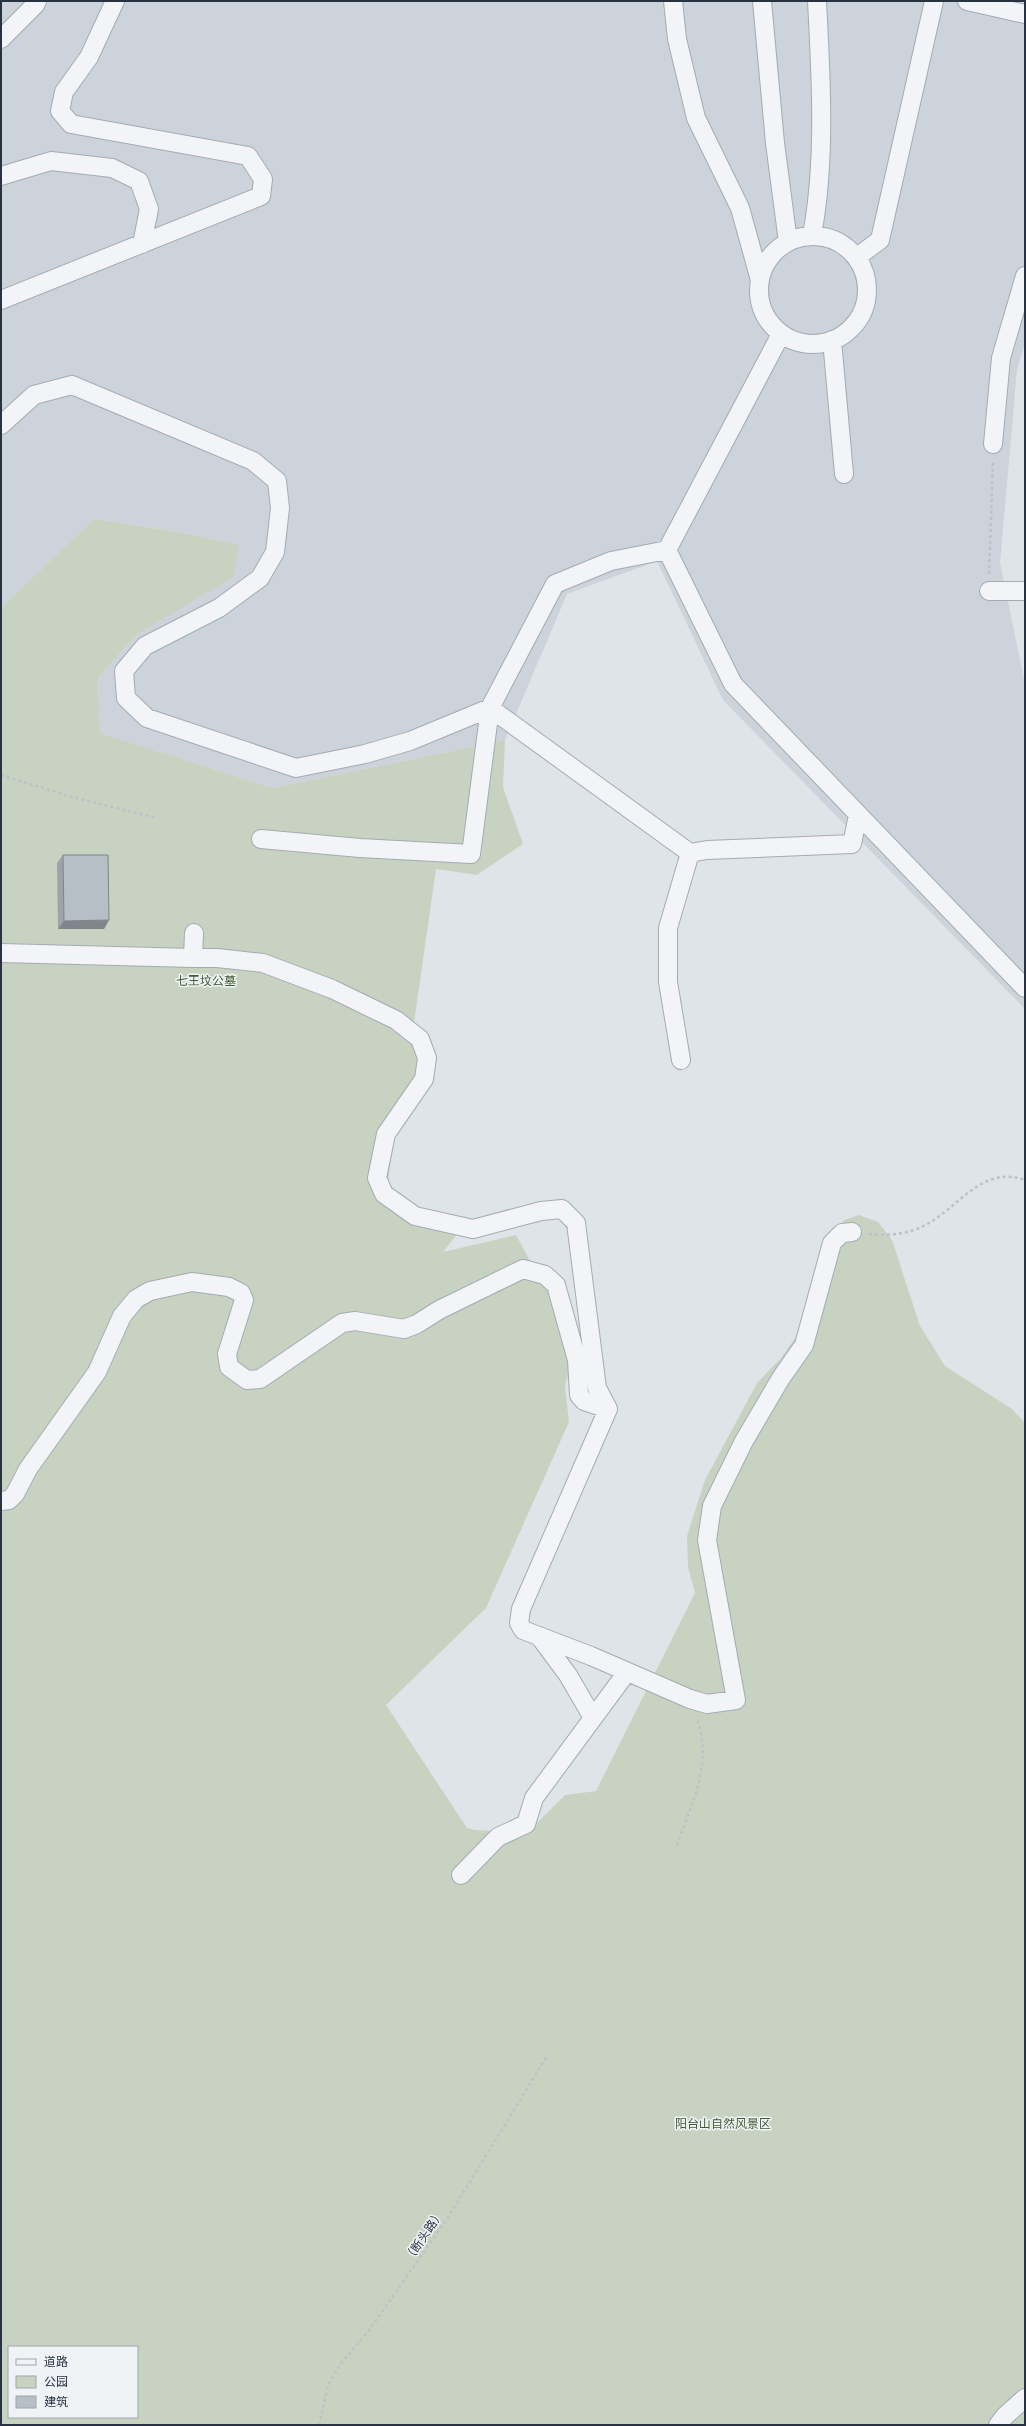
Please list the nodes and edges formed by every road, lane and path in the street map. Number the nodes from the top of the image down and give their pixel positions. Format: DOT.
graph roads {
  1 [pos="37,1"];
  2 [pos="115,1"];
  3 [pos="673,1"];
  4 [pos="762,1"];
  5 [pos="817,1"];
  6 [pos="934,1"];
  7 [pos="967,1"];
  8 [pos="1025,14"];
  9 [pos="1,39"];
  10 [pos="1,176"];
  11 [pos="812,235"];
  12 [pos="788,242"];
  13 [pos="142,244"];
  14 [pos="857,257"];
  15 [pos="1025,276"];
  16 [pos="760,280"];
  17 [pos="1,300"];
  18 [pos="781,334"];
  19 [pos="832,340"];
  20 [pos="2,421"];
  21 [pos="994,444"];
  22 [pos="844,474"];
  23 [pos="668,550"];
  24 [pos="989,590"];
  25 [pos="1025,590"];
  26 [pos="490,708"];
  27 [pos="1,775"];
  28 [pos="858,815"];
  29 [pos="157,818"];
  30 [pos="261,839"];
  31 [pos="690,853"];
  32 [pos="194,934"];
  33 [pos="1,953"];
  34 [pos="193,958"];
  35 [pos="1025,988"];
  36 [pos="681,1060"];
  37 [pos="1025,1180"];
  38 [pos="852,1232"];
  39 [pos="608,1409"];
  40 [pos="1,1500"];
  41 [pos="538,1636"];
  42 [pos="627,1672"];
  43 [pos="690,1699"];
  44 [pos="593,1718"];
  45 [pos="677,1845"];
  46 [pos="461,1875"];
  47 [pos="547,2056"];
  48 [pos="1025,2398"];
  49 [pos="319,2425"];
  50 [pos="998,2425"];
  1 -- 9 [label="street"];
  2 -- 13 [label="street"];
  3 -- 16 [label="street"];
  4 -- 12 [label="street"];
  5 -- 11 [label="street"];
  6 -- 14 [label="street"];
  7 -- 8 [label="street"];
  10 -- 13 [label="street"];
  11 -- 12 [label="street"];
  11 -- 14 [label="street"];
  12 -- 16 [label="street"];
  13 -- 17 [label="street"];
  14 -- 19 [label="street"];
  15 -- 21 [label="street"];
  16 -- 18 [label="street"];
  18 -- 19 [label="street"];
  18 -- 23 [label="street"];
  19 -- 22 [label="street"];
  20 -- 26 [label="street"];
  21 -- 24 [label="path"];
  23 -- 26 [label="street"];
  23 -- 28 [label="street"];
  24 -- 25 [label="street"];
  26 -- 30 [label="street"];
  26 -- 31 [label="street"];
  27 -- 29 [label="path"];
  28 -- 31 [label="street"];
  28 -- 35 [label="street"];
  31 -- 36 [label="street"];
  32 -- 34 [label="street"];
  33 -- 34 [label="street"];
  34 -- 39 [label="street"];
  37 -- 38 [label="path"];
  38 -- 43 [label="street"];
  39 -- 40 [label="street"];
  39 -- 41 [label="street"];
  41 -- 42 [label="street"];
  41 -- 44 [label="street"];
  42 -- 43 [label="street"];
  42 -- 44 [label="street"];
  43 -- 45 [label="path"];
  44 -- 46 [label="street"];
  47 -- 49 [label="path, （断头路）"];
  48 -- 50 [label="street"];
}
